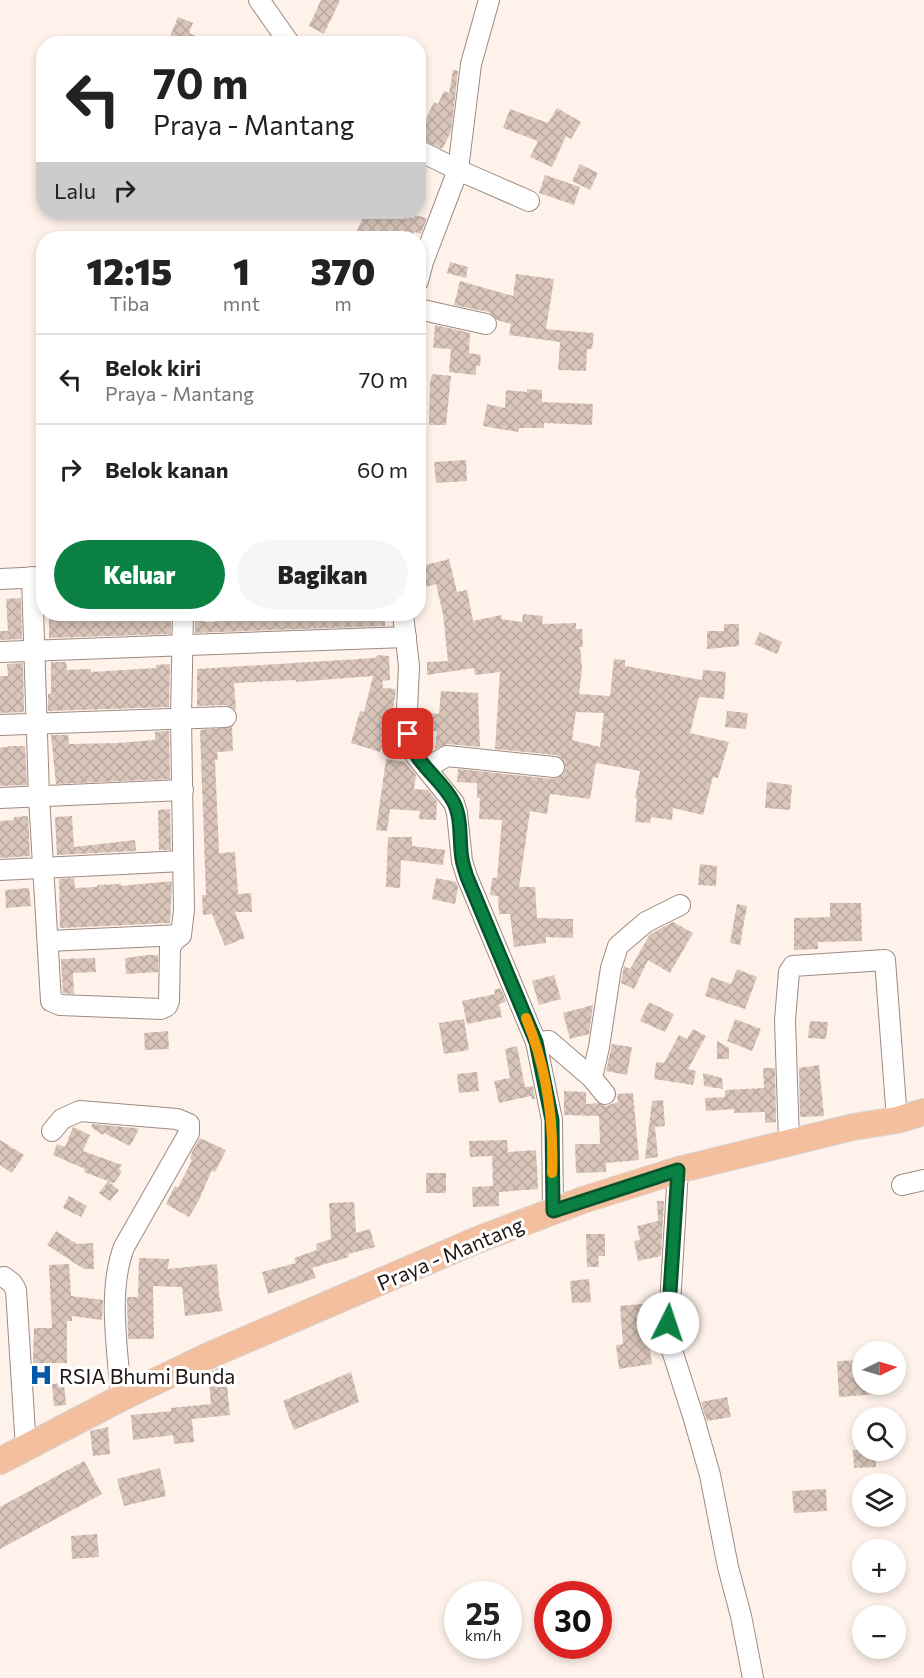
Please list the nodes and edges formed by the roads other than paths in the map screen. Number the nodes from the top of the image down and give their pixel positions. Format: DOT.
graph roads {
  1 [pos="259,0"];
  2 [pos="489,0"];
  3 [pos="284,36"];
  4 [pos="426,154"];
  5 [pos="458,170"];
  6 [pos="529,201"];
  7 [pos="426,254"];
  8 [pos="426,311"];
  9 [pos="486,324"];
  10 [pos="36,577"];
  11 [pos="0,579"];
  12 [pos="36,614"];
  13 [pos="183,621"];
  14 [pos="404,621"];
  15 [pos="406,637"];
  16 [pos="182,644"];
  17 [pos="34,651"];
  18 [pos="0,652"];
  19 [pos="226,717"];
  20 [pos="181,718"];
  21 [pos="37,724"];
  22 [pos="0,725"];
  23 [pos="554,767"];
  24 [pos="426,768"];
  25 [pos="183,789"];
  26 [pos="39,797"];
  27 [pos="0,798"];
  28 [pos="183,861"];
  29 [pos="44,868"];
  30 [pos="0,870"];
  31 [pos="680,905"];
  32 [pos="181,935"];
  33 [pos="48,941"];
  34 [pos="536,1042"];
  35 [pos="592,1078"];
  36 [pos="605,1094"];
  37 [pos="924,1112"];
  38 [pos="897,1120"];
  39 [pos="52,1131"];
  40 [pos="789,1142"];
  41 [pos="678,1170"];
  42 [pos="924,1180"];
  43 [pos="903,1185"];
  44 [pos="553,1211"];
  45 [pos="4,1277"];
  46 [pos="121,1398"];
  47 [pos="26,1449"];
  48 [pos="0,1461"];
  49 [pos="753,1678"];
  1 -- 3 [label="street"];
  2 -- 5 [label="street"];
  4 -- 5 [label="street"];
  5 -- 6 [label="street"];
  5 -- 7 [label="street"];
  8 -- 9 [label="street"];
  10 -- 11 [label="street"];
  12 -- 17 [label="street"];
  13 -- 16 [label="street"];
  14 -- 15 [label="street"];
  15 -- 16 [label="street"];
  15 -- 24 [label="street"];
  16 -- 17 [label="street"];
  16 -- 20 [label="street"];
  17 -- 18 [label="street"];
  17 -- 21 [label="street"];
  19 -- 20 [label="street"];
  20 -- 21 [label="street"];
  20 -- 25 [label="street"];
  21 -- 22 [label="street"];
  21 -- 26 [label="street"];
  23 -- 24 [label="street"];
  24 -- 34 [label="street"];
  25 -- 26 [label="street"];
  25 -- 28 [label="street"];
  26 -- 27 [label="street"];
  26 -- 29 [label="street"];
  28 -- 29 [label="street"];
  28 -- 32 [label="street"];
  29 -- 30 [label="street"];
  29 -- 33 [label="street"];
  31 -- 35 [label="street"];
  32 -- 33 [label="street"];
  32 -- 33 [label="street"];
  34 -- 35 [label="street"];
  34 -- 44 [label="street"];
  35 -- 36 [label="street"];
  37 -- 38 [label="main road, Praya - Mantang"];
  38 -- 40 [label="main road, Praya - Mantang"];
  38 -- 40 [label="street"];
  39 -- 46 [label="street"];
  40 -- 41 [label="main road, Praya - Mantang"];
  41 -- 44 [label="main road, Praya - Mantang"];
  41 -- 49 [label="street"];
  42 -- 43 [label="street"];
  44 -- 46 [label="main road, Praya - Mantang"];
  45 -- 47 [label="street"];
  46 -- 47 [label="main road, Praya - Mantang"];
  47 -- 48 [label="main road, Praya - Mantang"];
}
